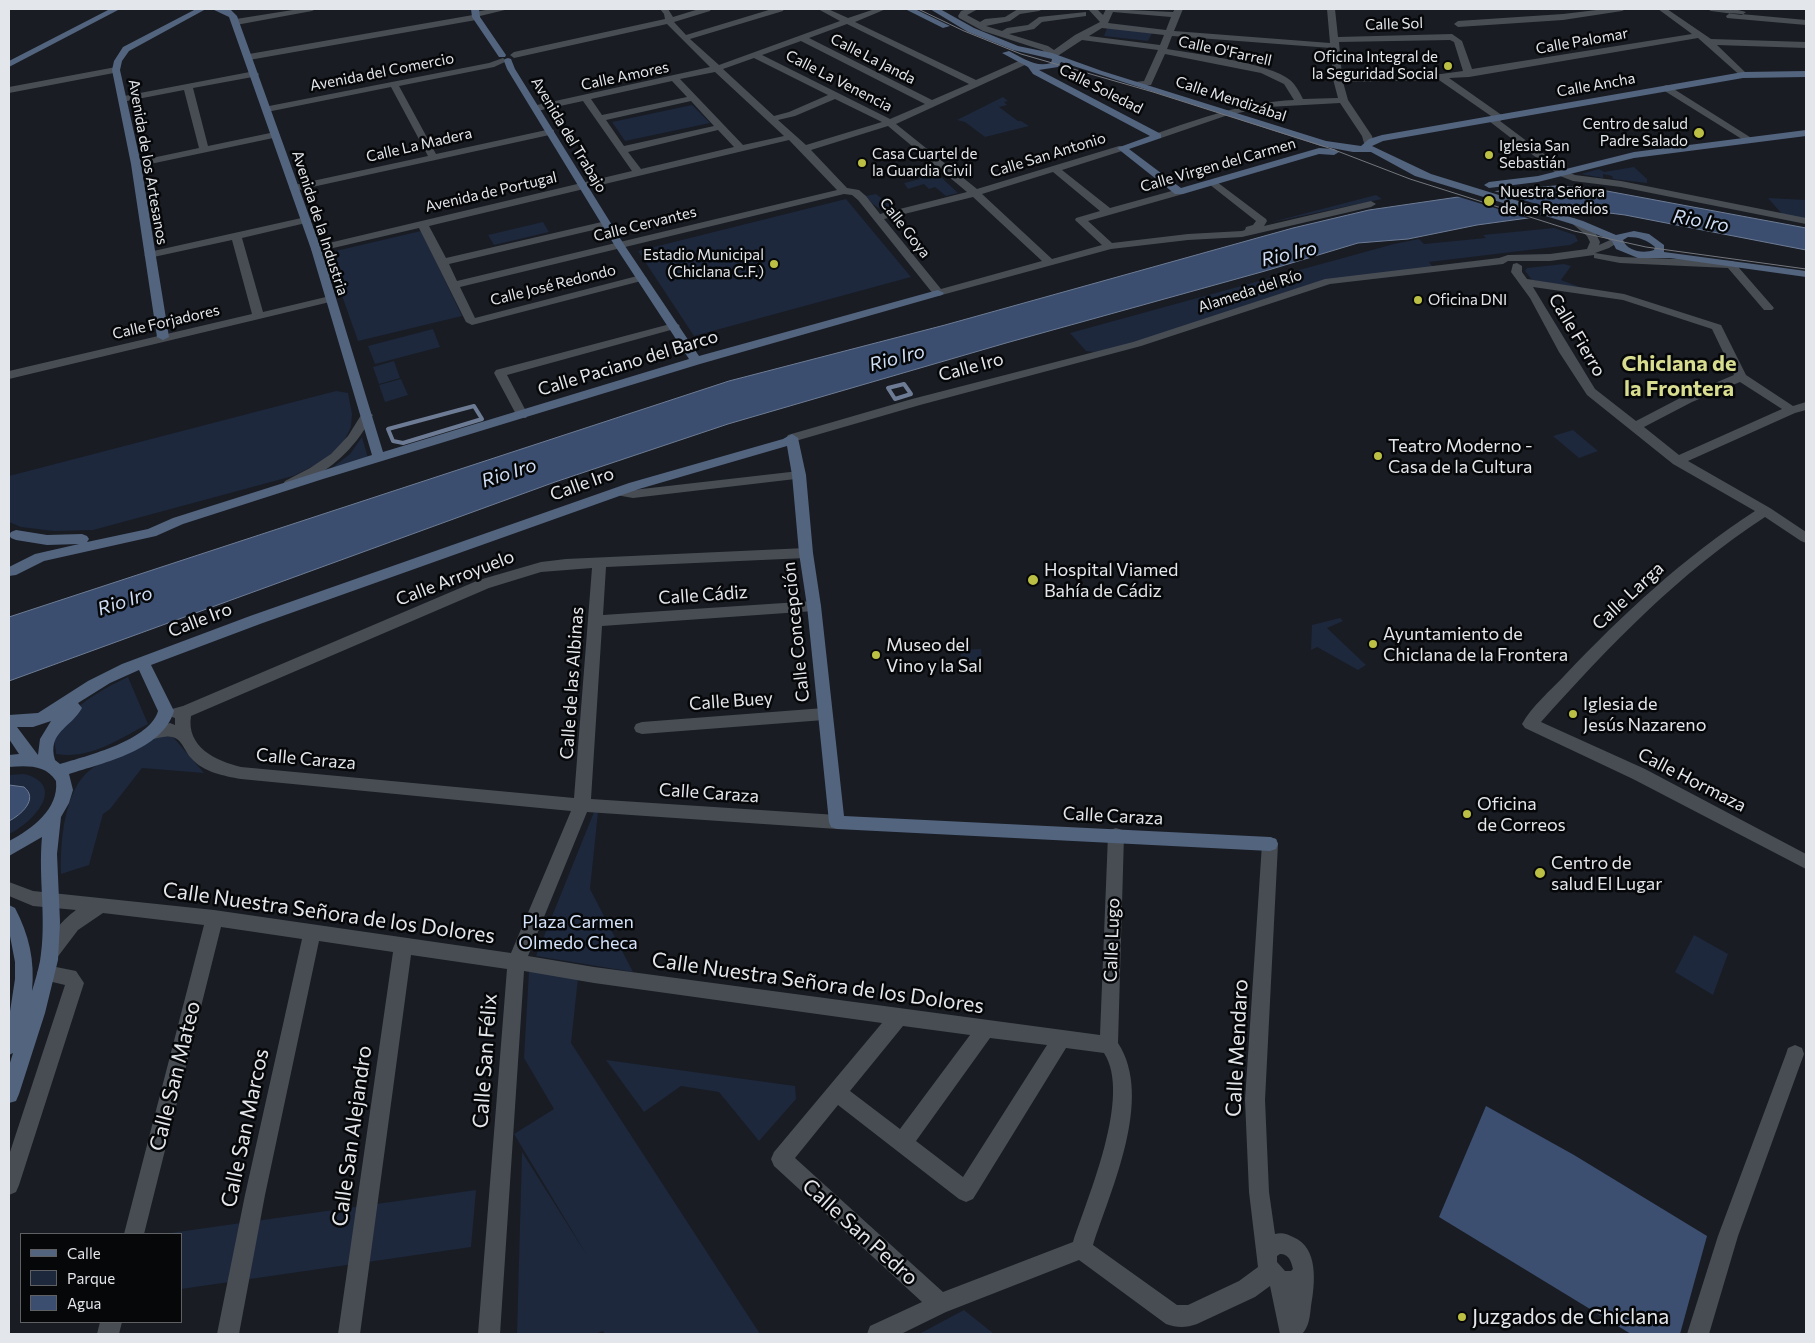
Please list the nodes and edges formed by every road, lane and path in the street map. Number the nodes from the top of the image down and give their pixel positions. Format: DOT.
graph roads {
  1 [pos="108,9"];
  2 [pos="116,9"];
  3 [pos="202,9"];
  4 [pos="216,9"];
  5 [pos="312,9"];
  6 [pos="505,9"];
  7 [pos="664,9"];
  8 [pos="707,9"];
  9 [pos="780,9"];
  10 [pos="822,9"];
  11 [pos="882,9"];
  12 [pos="909,9"];
  13 [pos="934,9"];
  14 [pos="974,9"];
  15 [pos="1039,9"];
  16 [pos="1092,9"];
  17 [pos="1110,9"];
  18 [pos="1331,9"];
  19 [pos="1622,9"];
  20 [pos="1662,9"];
  21 [pos="1711,9"];
  22 [pos="1080,11"];
  23 [pos="1178,12"];
  24 [pos="476,13"];
  25 [pos="1729,15"];
  26 [pos="1781,15"];
  27 [pos="669,21"];
  28 [pos="236,22"];
  29 [pos="847,22"];
  30 [pos="1806,23"];
  31 [pos="1101,24"];
  32 [pos="1458,24"];
  33 [pos="981,27"];
  34 [pos="1169,33"];
  35 [pos="1003,35"];
  36 [pos="1700,35"];
  37 [pos="1078,37"];
  38 [pos="684,38"];
  39 [pos="802,38"];
  40 [pos="1709,42"];
  41 [pos="1334,43"];
  42 [pos="1806,46"];
  43 [pos="1163,49"];
  44 [pos="1041,53"];
  45 [pos="505,56"];
  46 [pos="757,56"];
  47 [pos="1054,56"];
  48 [pos="249,57"];
  49 [pos="9,59"];
  50 [pos="9,64"];
  51 [pos="1028,64"];
  52 [pos="719,68"];
  53 [pos="116,70"];
  54 [pos="255,74"];
  55 [pos="1469,74"];
  56 [pos="1806,74"];
  57 [pos="1743,75"];
  58 [pos="1441,77"];
  59 [pos="675,79"];
  60 [pos="1338,79"];
  61 [pos="394,84"];
  62 [pos="977,84"];
  63 [pos="1138,84"];
  64 [pos="188,87"];
  65 [pos="1666,88"];
  66 [pos="9,90"];
  67 [pos="836,96"];
  68 [pos="586,98"];
  69 [pos="693,98"];
  70 [pos="122,99"];
  71 [pos="1343,100"];
  72 [pos="1300,102"];
  73 [pos="932,104"];
  74 [pos="537,108"];
  75 [pos="267,109"];
  76 [pos="1226,113"];
  77 [pos="600,118"];
  78 [pos="1496,119"];
  79 [pos="772,120"];
  80 [pos="890,123"];
  81 [pos="720,127"];
  82 [pos="551,132"];
  83 [pos="1806,133"];
  84 [pos="275,135"];
  85 [pos="1158,136"];
  86 [pos="791,137"];
  87 [pos="1748,139"];
  88 [pos="1122,148"];
  89 [pos="741,149"];
  90 [pos="804,149"];
  91 [pos="204,150"];
  92 [pos="622,150"];
  93 [pos="1369,151"];
  94 [pos="434,157"];
  95 [pos="136,164"];
  96 [pos="1054,168"];
  97 [pos="638,173"];
  98 [pos="1564,174"];
  99 [pos="1213,182"];
  100 [pos="1489,185"];
  101 [pos="583,186"];
  102 [pos="294,188"];
  103 [pos="844,190"];
  104 [pos="1180,192"];
  105 [pos="975,193"];
  106 [pos="1371,204"];
  107 [pos="1109,212"];
  108 [pos="876,218"];
  109 [pos="306,220"];
  110 [pos="1571,220"];
  111 [pos="1806,221"];
  112 [pos="422,223"];
  113 [pos="606,224"];
  114 [pos="1632,234"];
  115 [pos="1222,235"];
  116 [pos="236,236"];
  117 [pos="1617,240"];
  118 [pos="1654,241"];
  119 [pos="620,246"];
  120 [pos="1110,246"];
  121 [pos="316,249"];
  122 [pos="1594,254"];
  123 [pos="1633,254"];
  124 [pos="149,255"];
  125 [pos="1653,255"];
  126 [pos="444,262"];
  127 [pos="1049,262"];
  128 [pos="1512,263"];
  129 [pos="1730,264"];
  130 [pos="1806,265"];
  131 [pos="1806,274"];
  132 [pos="641,278"];
  133 [pos="1522,280"];
  134 [pos="453,285"];
  135 [pos="938,293"];
  136 [pos="330,298"];
  137 [pos="1768,308"];
  138 [pos="258,315"];
  139 [pos="674,326"];
  140 [pos="163,337"];
  141 [pos="696,361"];
  142 [pos="1042,368"];
  143 [pos="9,375"];
  144 [pos="1741,377"];
  145 [pos="1806,406"];
  146 [pos="1791,410"];
  147 [pos="367,415"];
  148 [pos="522,415"];
  149 [pos="1635,427"];
  150 [pos="792,438"];
  151 [pos="379,459"];
  152 [pos="1678,462"];
  153 [pos="799,475"];
  154 [pos="666,476"];
  155 [pos="283,487"];
  156 [pos="669,490"];
  157 [pos="621,492"];
  158 [pos="1765,511"];
  159 [pos="162,527"];
  160 [pos="13,534"];
  161 [pos="1806,538"];
  162 [pos="806,553"];
  163 [pos="599,563"];
  164 [pos="10,572"];
  165 [pos="814,606"];
  166 [pos="596,621"];
  167 [pos="143,663"];
  168 [pos="166,711"];
  169 [pos="186,712"];
  170 [pos="824,714"];
  171 [pos="9,721"];
  172 [pos="1530,724"];
  173 [pos="9,728"];
  174 [pos="642,728"];
  175 [pos="149,734"];
  176 [pos="186,736"];
  177 [pos="32,759"];
  178 [pos="9,761"];
  179 [pos="53,767"];
  180 [pos="582,805"];
  181 [pos="53,816"];
  182 [pos="837,822"];
  183 [pos="1116,835"];
  184 [pos="1270,844"];
  185 [pos="9,849"];
  186 [pos="1806,862"];
  187 [pos="9,889"];
  188 [pos="50,899"];
  189 [pos="106,905"];
  190 [pos="9,913"];
  191 [pos="214,918"];
  192 [pos="312,932"];
  193 [pos="403,945"];
  194 [pos="50,953"];
  195 [pos="516,962"];
  196 [pos="46,973"];
  197 [pos="899,1017"];
  198 [pos="985,1029"];
  199 [pos="1062,1038"];
  200 [pos="1109,1045"];
  201 [pos="9,1046"];
  202 [pos="1795,1054"];
  203 [pos="836,1092"];
  204 [pos="9,1094"];
  205 [pos="902,1143"];
  206 [pos="9,1186"];
  207 [pos="134,1233"];
  208 [pos="1081,1249"];
  209 [pos="1271,1267"];
  210 [pos="1303,1273"];
  211 [pos="940,1304"];
  212 [pos="1291,1331"];
  213 [pos="228,1334"];
  214 [pos="349,1334"];
  215 [pos="489,1334"];
  216 [pos="878,1334"];
  217 [pos="1698,1334"];
  1 -- 49 [label="street"];
  2 -- 50 [label="street"];
  3 -- 53 [label="street, Avenida de los Artesanos"];
  4 -- 28 [label="street"];
  5 -- 28 [label="street"];
  6 -- 24 [label="street"];
  7 -- 27 [label="street, Calle Goya"];
  8 -- 27 [label="street, Avenida del Comercio"];
  9 -- 38 [label="street"];
  10 -- 29 [label="street"];
  11 -- 29 [label="street, Calle Amores"];
  12 -- 51 [label="street, Calle Soledad"];
  13 -- 44 [label="street, Calle Mendizábal"];
  14 -- 33 [label="street"];
  15 -- 33 [label="street"];
  16 -- 31 [label="street"];
  17 -- 23 [label="street"];
  17 -- 31 [label="street"];
  18 -- 41 [label="street"];
  19 -- 32 [label="street"];
  20 -- 36 [label="street"];
  21 -- 25 [label="street"];
  22 -- 31 [label="street"];
  22 -- 35 [label="street"];
  23 -- 34 [label="street"];
  24 -- 45 [label="street, Avenida del Trabajo"];
  24 -- 48 [label="street"];
  25 -- 26 [label="street"];
  25 -- 30 [label="street"];
  27 -- 38 [label="street, Calle Goya"];
  27 -- 45 [label="street, Avenida del Comercio"];
  28 -- 48 [label="street, Avenida de la Industria"];
  29 -- 39 [label="street, Calle Amores"];
  29 -- 62 [label="street"];
  31 -- 34 [label="street, Calle Sol"];
  31 -- 37 [label="street"];
  33 -- 35 [label="street"];
  34 -- 41 [label="street, Calle Sol"];
  34 -- 43 [label="street"];
  35 -- 47 [label="street"];
  36 -- 40 [label="street"];
  36 -- 55 [label="street, Calle Palomar"];
  37 -- 43 [label="street, Calle O'Farrell"];
  37 -- 47 [label="street"];
  38 -- 52 [label="street, Calle Goya"];
  39 -- 46 [label="street, Calle Amores"];
  39 -- 73 [label="street, Calle La Janda"];
  40 -- 42 [label="street"];
  40 -- 57 [label="street"];
  41 -- 55 [label="street, Calle Sol"];
  41 -- 60 [label="street"];
  43 -- 63 [label="street"];
  43 -- 72 [label="street, Calle O'Farrell"];
  44 -- 47 [label="street, Calle Mendizábal"];
  44 -- 51 [label="street"];
  45 -- 61 [label="street, Avenida del Comercio"];
  45 -- 74 [label="street, Avenida del Trabajo"];
  46 -- 52 [label="street, Calle Amores"];
  46 -- 67 [label="street, Calle La Venencia"];
  47 -- 51 [label="street"];
  47 -- 63 [label="street, Calle Mendizábal"];
  48 -- 54 [label="street, Avenida de la Industria"];
  51 -- 62 [label="street"];
  51 -- 85 [label="street, Calle Soledad"];
  52 -- 59 [label="street, Calle Amores"];
  52 -- 79 [label="street, Calle Goya"];
  53 -- 66 [label="street"];
  53 -- 70 [label="street, Avenida de los Artesanos"];
  54 -- 64 [label="street"];
  54 -- 75 [label="street, Avenida de la Industria"];
  55 -- 58 [label="street, Calle Palomar"];
  56 -- 57 [label="street, Calle Ancha"];
  57 -- 65 [label="street, Calle Ancha"];
  58 -- 60 [label="street, Calle Palomar"];
  58 -- 78 [label="street"];
  59 -- 68 [label="street, Calle Amores"];
  59 -- 69 [label="street"];
  60 -- 71 [label="street"];
  61 -- 75 [label="street, Avenida del Comercio"];
  61 -- 94 [label="street"];
  62 -- 73 [label="street"];
  63 -- 76 [label="street, Calle Mendizábal"];
  64 -- 70 [label="street"];
  64 -- 91 [label="street"];
  65 -- 78 [label="street, Calle Ancha"];
  65 -- 87 [label="street"];
  67 -- 79 [label="street"];
  67 -- 80 [label="street, Calle La Venencia"];
  68 -- 74 [label="street, Calle Amores"];
  68 -- 77 [label="street"];
  69 -- 77 [label="street"];
  69 -- 81 [label="street"];
  70 -- 95 [label="street, Avenida de los Artesanos"];
  71 -- 72 [label="street, Calle San Antonio"];
  71 -- 93 [label="street"];
  72 -- 76 [label="street, Calle San Antonio"];
  73 -- 80 [label="street"];
  74 -- 82 [label="street, Avenida del Trabajo"];
  75 -- 84 [label="street, Avenida de la Industria"];
  76 -- 85 [label="street, Calle San Antonio"];
  76 -- 93 [label="street, Calle Mendizábal"];
  77 -- 92 [label="street"];
  78 -- 93 [label="street, Calle Ancha"];
  78 -- 98 [label="street"];
  79 -- 86 [label="street, Calle Goya"];
  80 -- 90 [label="street"];
  80 -- 105 [label="street, Calle La Venencia"];
  81 -- 89 [label="street"];
  81 -- 92 [label="street"];
  82 -- 94 [label="street, Calle La Madera"];
  82 -- 101 [label="street, Avenida del Trabajo"];
  83 -- 87 [label="street"];
  84 -- 91 [label="street"];
  84 -- 102 [label="street, Avenida de la Industria"];
  85 -- 88 [label="street, Calle San Antonio"];
  86 -- 89 [label="street, Avenida de Portugal"];
  86 -- 90 [label="street, Calle Goya"];
  87 -- 98 [label="street"];
  88 -- 96 [label="street, Calle San Antonio"];
  88 -- 104 [label="street"];
  89 -- 97 [label="street, Avenida de Portugal"];
  90 -- 103 [label="street, Calle Goya"];
  91 -- 95 [label="street"];
  92 -- 97 [label="street"];
  93 -- 99 [label="street, Calle Virgen del Carmen"];
  93 -- 110 [label="street"];
  94 -- 102 [label="street, Calle La Madera"];
  95 -- 124 [label="street, Avenida de los Artesanos"];
  96 -- 105 [label="street, Calle San Antonio"];
  96 -- 107 [label="street"];
  97 -- 101 [label="street, Avenida de Portugal"];
  98 -- 100 [label="street"];
  98 -- 111 [label="street"];
  99 -- 104 [label="street, Calle Virgen del Carmen"];
  99 -- 115 [label="street"];
  101 -- 112 [label="street, Avenida de Portugal"];
  101 -- 113 [label="street, Avenida del Trabajo"];
  102 -- 109 [label="street, Avenida de la Industria"];
  103 -- 108 [label="street, Calle Goya"];
  103 -- 119 [label="street, Calle Cervantes"];
  104 -- 107 [label="street, Calle Virgen del Carmen"];
  105 -- 108 [label="street, Calle San Antonio"];
  105 -- 127 [label="street, Calle La Venencia"];
  106 -- 115 [label="street"];
  107 -- 120 [label="street, Calle Virgen del Carmen"];
  108 -- 135 [label="street, Calle Goya"];
  109 -- 116 [label="street"];
  109 -- 121 [label="street, Avenida de la Industria"];
  110 -- 114 [label="street"];
  110 -- 117 [label="street"];
  110 -- 122 [label="street"];
  112 -- 121 [label="street, Avenida de Portugal"];
  112 -- 126 [label="street"];
  113 -- 119 [label="street, Avenida del Trabajo"];
  113 -- 126 [label="street"];
  114 -- 117 [label="street"];
  114 -- 118 [label="street"];
  115 -- 120 [label="street, Calle Paciano del Barco"];
  116 -- 124 [label="street"];
  116 -- 138 [label="street"];
  117 -- 122 [label="street"];
  117 -- 123 [label="street"];
  118 -- 125 [label="street"];
  118 -- 130 [label="street"];
  119 -- 132 [label="street, Avenida del Trabajo"];
  119 -- 134 [label="street, Calle Cervantes"];
  120 -- 127 [label="street, Calle Paciano del Barco"];
  121 -- 136 [label="street, Avenida de la Industria"];
  122 -- 123 [label="street"];
  122 -- 128 [label="street, Alameda del Río"];
  122 -- 129 [label="street"];
  123 -- 125 [label="street"];
  124 -- 140 [label="street, Avenida de los Artesanos"];
  125 -- 129 [label="street"];
  126 -- 134 [label="street"];
  127 -- 135 [label="street, Calle Paciano del Barco"];
  128 -- 133 [label="street, Calle Fierro"];
  128 -- 142 [label="street, Alameda del Río"];
  129 -- 131 [label="street"];
  129 -- 137 [label="street"];
  132 -- 134 [label="street, Calle José Redondo"];
  132 -- 139 [label="street, Avenida del Trabajo"];
  133 -- 144 [label="street"];
  133 -- 149 [label="street, Calle Fierro"];
  135 -- 141 [label="street, Calle Paciano del Barco"];
  136 -- 138 [label="street, Calle Forjadores"];
  136 -- 147 [label="street, Avenida de la Industria"];
  138 -- 140 [label="street, Calle Forjadores"];
  139 -- 141 [label="street, Avenida del Trabajo"];
  139 -- 148 [label="street"];
  140 -- 143 [label="street, Calle Forjadores"];
  141 -- 148 [label="street, Calle Paciano del Barco"];
  142 -- 150 [label="street, Calle Iro"];
  144 -- 146 [label="street"];
  144 -- 149 [label="street"];
  145 -- 146 [label="street"];
  146 -- 152 [label="street"];
  147 -- 151 [label="street, Avenida de la Industria"];
  147 -- 155 [label="street"];
  148 -- 151 [label="street, Calle Paciano del Barco"];
  149 -- 152 [label="street, Calle Fierro"];
  150 -- 153 [label="street, Calle Concepción"];
  150 -- 154 [label="street, Calle Iro"];
  151 -- 155 [label="street, Calle Paciano del Barco"];
  152 -- 158 [label="street, Calle Fierro"];
  153 -- 156 [label="street"];
  153 -- 162 [label="street, Calle Concepción"];
  154 -- 156 [label="street"];
  154 -- 157 [label="street, Calle Iro"];
  155 -- 159 [label="street, Calle Paciano del Barco"];
  156 -- 157 [label="street"];
  157 -- 167 [label="street, Calle Iro"];
  158 -- 161 [label="street, Calle Fierro"];
  158 -- 172 [label="street, Calle Larga"];
  159 -- 160 [label="street, Calle Paciano del Barco"];
  159 -- 164 [label="street, Calle Paciano del Barco"];
  160 -- 164 [label="street"];
  162 -- 163 [label="street, Calle Arroyuelo"];
  162 -- 165 [label="street, Calle Concepción"];
  163 -- 166 [label="street, Calle de las Albinas"];
  163 -- 169 [label="street, Calle Arroyuelo"];
  165 -- 166 [label="street, Calle Cádiz"];
  165 -- 170 [label="street, Calle Concepción"];
  166 -- 180 [label="street, Calle de las Albinas"];
  167 -- 168 [label="street"];
  167 -- 171 [label="street, Calle Iro"];
  167 -- 179 [label="street, Calle Iro"];
  168 -- 169 [label="street, Calle Arroyuelo"];
  168 -- 175 [label="street"];
  169 -- 176 [label="street"];
  170 -- 174 [label="street, Calle Buey"];
  170 -- 182 [label="street, Calle Concepción"];
  172 -- 186 [label="street, Calle Hormaza"];
  173 -- 177 [label="street"];
  175 -- 176 [label="street"];
  175 -- 179 [label="street"];
  176 -- 180 [label="street, Calle Caraza"];
  177 -- 178 [label="street"];
  177 -- 179 [label="street"];
  179 -- 181 [label="street, Calle Iro"];
  180 -- 182 [label="street, Calle Caraza"];
  180 -- 195 [label="street, Calle San Félix"];
  181 -- 185 [label="street"];
  181 -- 188 [label="street"];
  182 -- 183 [label="street, Calle Caraza"];
  183 -- 184 [label="street, Calle Caraza"];
  183 -- 200 [label="street, Calle Lugo"];
  184 -- 209 [label="street, Calle Mendaro"];
  187 -- 188 [label="street, Calle Nuestra Señora de los Dolores"];
  188 -- 189 [label="street, Calle Nuestra Señora de los Dolores"];
  188 -- 194 [label="street"];
  189 -- 191 [label="street, Calle Nuestra Señora de los Dolores"];
  189 -- 194 [label="street"];
  190 -- 201 [label="street"];
  191 -- 192 [label="street, Calle Nuestra Señora de los Dolores"];
  191 -- 207 [label="street, Calle San Mateo"];
  192 -- 193 [label="street, Calle Nuestra Señora de los Dolores"];
  192 -- 213 [label="street, Calle San Marcos"];
  193 -- 195 [label="street, Calle Nuestra Señora de los Dolores"];
  193 -- 214 [label="street, Calle San Alejandro"];
  194 -- 196 [label="street"];
  195 -- 197 [label="street, Calle Nuestra Señora de los Dolores"];
  195 -- 215 [label="street, Calle San Félix"];
  196 -- 204 [label="street"];
  196 -- 206 [label="street"];
  197 -- 198 [label="street, Calle Nuestra Señora de los Dolores"];
  197 -- 203 [label="street"];
  198 -- 199 [label="street, Calle Nuestra Señora de los Dolores"];
  198 -- 205 [label="street"];
  199 -- 200 [label="street, Calle Nuestra Señora de los Dolores"];
  199 -- 205 [label="street"];
  200 -- 208 [label="street"];
  202 -- 217 [label="street"];
  203 -- 205 [label="street"];
  203 -- 211 [label="street, Calle San Pedro"];
  208 -- 209 [label="street"];
  208 -- 211 [label="street"];
  209 -- 210 [label="street"];
  209 -- 210 [label="street"];
  209 -- 212 [label="street, Calle Mendaro"];
  210 -- 212 [label="street"];
  211 -- 216 [label="street"];
}
